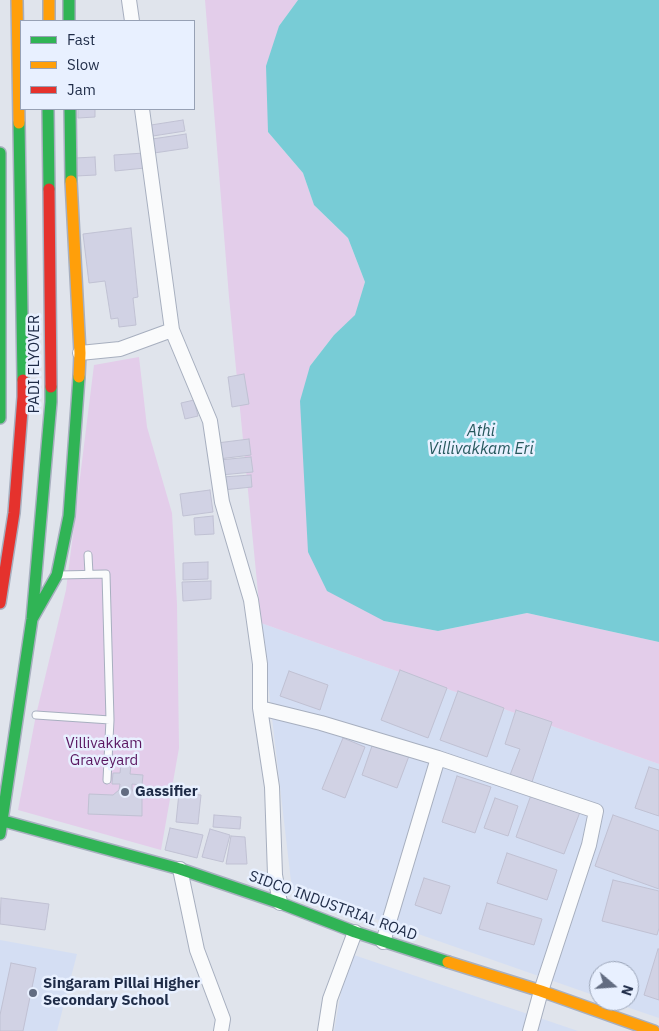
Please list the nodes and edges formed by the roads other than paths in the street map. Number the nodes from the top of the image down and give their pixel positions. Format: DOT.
graph roads {
  1 [pos="18,0"];
  2 [pos="49,0"];
  3 [pos="69,0"];
  4 [pos="130,0"];
  5 [pos="49,20"];
  6 [pos="69,20"];
  7 [pos="132,20"];
  8 [pos="48,110"];
  9 [pos="70,110"];
  10 [pos="142,110"];
  11 [pos="0,153"];
  12 [pos="172,330"];
  13 [pos="80,353"];
  14 [pos="0,414"];
  15 [pos="0,418"];
  16 [pos="88,555"];
  17 [pos="89,574"];
  18 [pos="58,575"];
  19 [pos="0,597"];
  20 [pos="32,619"];
  21 [pos="260,708"];
  22 [pos="36,716"];
  23 [pos="110,720"];
  24 [pos="438,758"];
  25 [pos="107,780"];
  26 [pos="1,821"];
  27 [pos="0,834"];
  28 [pos="180,869"];
  29 [pos="280,903"];
  30 [pos="355,932"];
  31 [pos="383,942"];
  32 [pos="541,991"];
  33 [pos="221,1031"];
  34 [pos="325,1031"];
  35 [pos="530,1031"];
  36 [pos="654,1031"];
  1 -- 19 [label="street, PADI FLYOVER"];
  2 -- 5 [label="street"];
  3 -- 6 [label="street"];
  4 -- 7 [label="street"];
  8 -- 20 [label="street, PADI FLYOVER"];
  9 -- 13 [label="street"];
  10 -- 12 [label="street"];
  11 -- 14 [label="street"];
  12 -- 13 [label="street"];
  12 -- 21 [label="street"];
  13 -- 18 [label="street"];
  14 -- 15 [label="street"];
  16 -- 17 [label="lane"];
  17 -- 18 [label="lane"];
  17 -- 23 [label="lane"];
  18 -- 20 [label="street"];
  20 -- 26 [label="street, PADI FLYOVER"];
  21 -- 24 [label="street"];
  21 -- 29 [label="street"];
  22 -- 23 [label="lane"];
  23 -- 25 [label="lane"];
  24 -- 31 [label="street"];
  24 -- 32 [label="street"];
  26 -- 27 [label="street, PADI FLYOVER"];
  26 -- 28 [label="street, SIDCO INDUSTRIAL ROAD"];
  28 -- 29 [label="street, SIDCO INDUSTRIAL ROAD"];
  28 -- 33 [label="street"];
  29 -- 30 [label="street, SIDCO INDUSTRIAL ROAD"];
  30 -- 31 [label="street, SIDCO INDUSTRIAL ROAD"];
  30 -- 34 [label="street"];
  31 -- 32 [label="street, SIDCO INDUSTRIAL ROAD"];
  32 -- 35 [label="street"];
  32 -- 36 [label="street, SIDCO INDUSTRIAL ROAD"];
}
